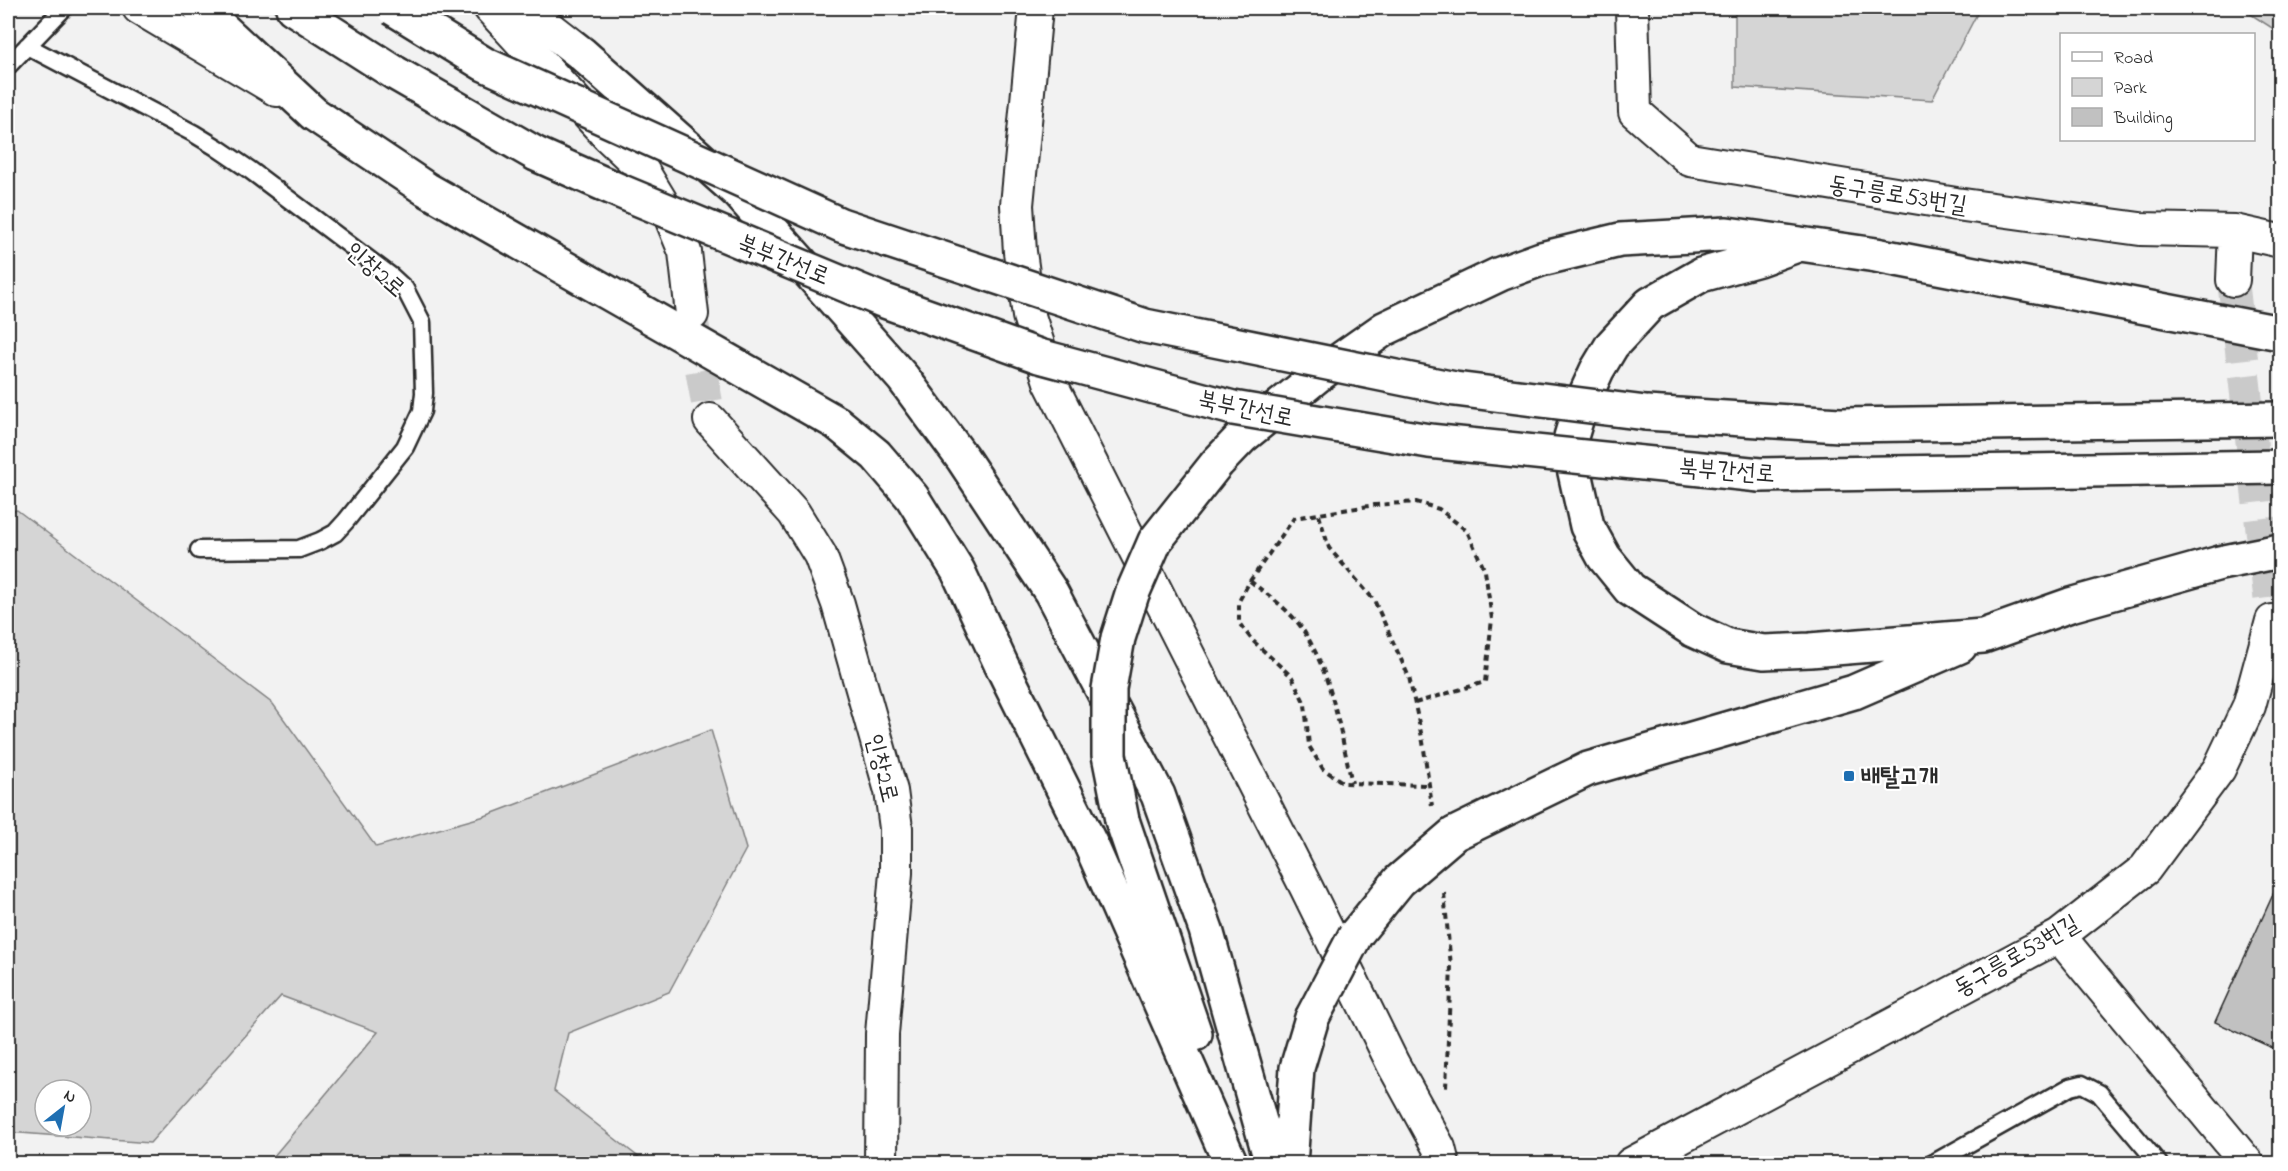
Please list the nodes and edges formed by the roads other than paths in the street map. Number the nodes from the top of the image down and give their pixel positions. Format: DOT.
graph roads {
  1 [pos="64,8"];
  2 [pos="139,8"];
  3 [pos="201,8"];
  4 [pos="293,8"];
  5 [pos="393,8"];
  6 [pos="490,8"];
  7 [pos="523,8"];
  8 [pos="1036,8"];
  9 [pos="1632,8"];
  10 [pos="27,46"];
  11 [pos="8,66"];
  12 [pos="306,107"];
  13 [pos="2235,231"];
  14 [pos="2280,241"];
  15 [pos="1800,244"];
  16 [pos="2233,280"];
  17 [pos="692,314"];
  18 [pos="2280,333"];
  19 [pos="2280,419"];
  20 [pos="710,420"];
  21 [pos="2280,467"];
  22 [pos="199,550"];
  23 [pos="2280,551"];
  24 [pos="2272,621"];
  25 [pos="1983,636"];
  26 [pos="2058,936"];
  27 [pos="1441,1156"];
  28 [pos="881,1164"];
  29 [pos="1233,1164"];
  30 [pos="1272,1164"];
  31 [pos="1290,1164"];
  32 [pos="1631,1164"];
  33 [pos="1932,1164"];
  34 [pos="2159,1164"];
  35 [pos="2248,1164"];
  1 -- 10 [label="lane"];
  2 -- 12 [label="street"];
  3 -- 12 [label="highway"];
  4 -- 21 [label="highway, 북부간선로, bridge"];
  5 -- 19 [label="highway, bridge"];
  6 -- 17 [label="street"];
  7 -- 30 [label="highway"];
  8 -- 27 [label="street"];
  9 -- 13 [label="street, 동구릉로53번길"];
  10 -- 11 [label="lane"];
  10 -- 22 [label="lane, 인창2로"];
  12 -- 29 [label="highway"];
  13 -- 14 [label="street, 동구릉로53번길"];
  13 -- 16 [label="street"];
  15 -- 18 [label="highway"];
  15 -- 25 [label="highway"];
  15 -- 29 [label="highway, bridge"];
  20 -- 28 [label="street, 인창2로"];
  23 -- 25 [label="highway"];
  24 -- 26 [label="street, 동구릉로53번길"];
  25 -- 31 [label="highway, bridge"];
  26 -- 32 [label="street, 동구릉로53번길"];
  26 -- 35 [label="street"];
  33 -- 34 [label="lane"];
}
